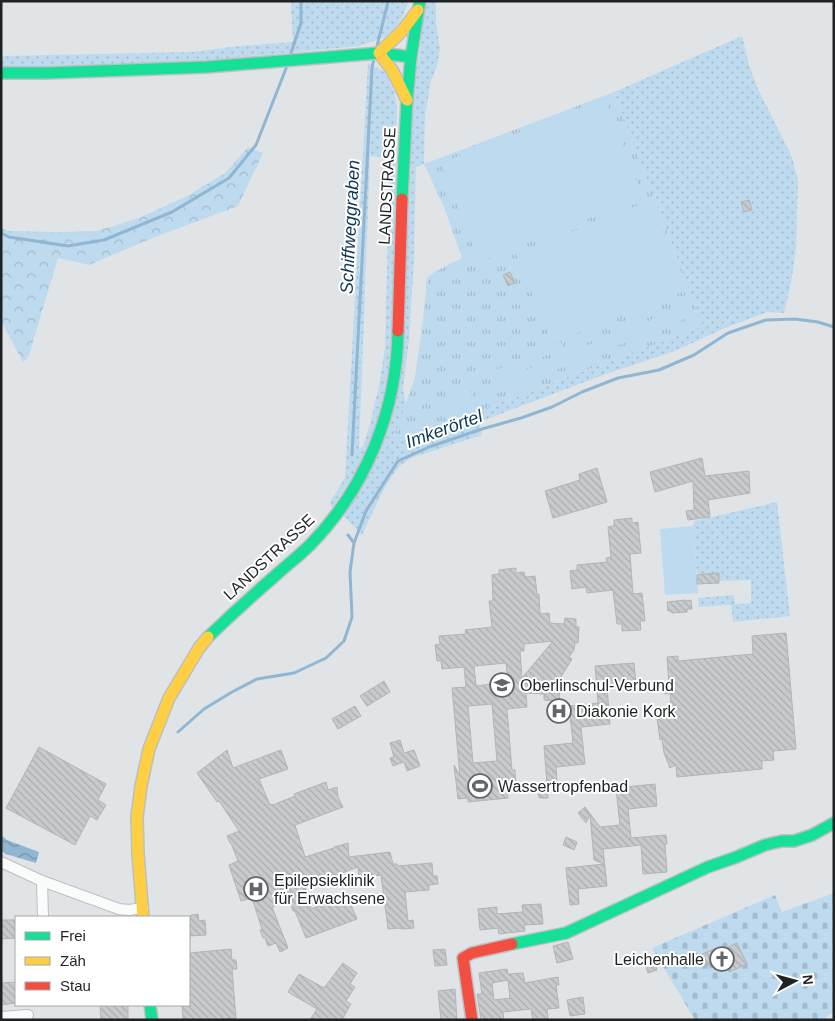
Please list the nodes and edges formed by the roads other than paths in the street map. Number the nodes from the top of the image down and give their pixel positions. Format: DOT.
graph roads {
  1 [pos="419,6"];
  2 [pos="379,53"];
  3 [pos="411,57"];
  4 [pos="1,73"];
  5 [pos="407,100"];
  6 [pos="834,823"];
  7 [pos="1,862"];
  8 [pos="42,881"];
  9 [pos="143,913"];
  10 [pos="43,916"];
  11 [pos="150,1006"];
  12 [pos="28,1013"];
  13 [pos="1,1017"];
  14 [pos="152,1020"];
  15 [pos="472,1020"];
  1 -- 2 [label="main road"];
  1 -- 3 [label="main road, LANDSTRASSE"];
  2 -- 3 [label="main road"];
  2 -- 4 [label="main road"];
  2 -- 5 [label="main road"];
  3 -- 5 [label="main road, LANDSTRASSE"];
  5 -- 9 [label="main road, LANDSTRASSE"];
  6 -- 15 [label="main road"];
  7 -- 8 [label="street"];
  8 -- 9 [label="street"];
  8 -- 10 [label="street"];
  11 -- 14 [label="main road"];
  12 -- 13 [label="street"];
}
